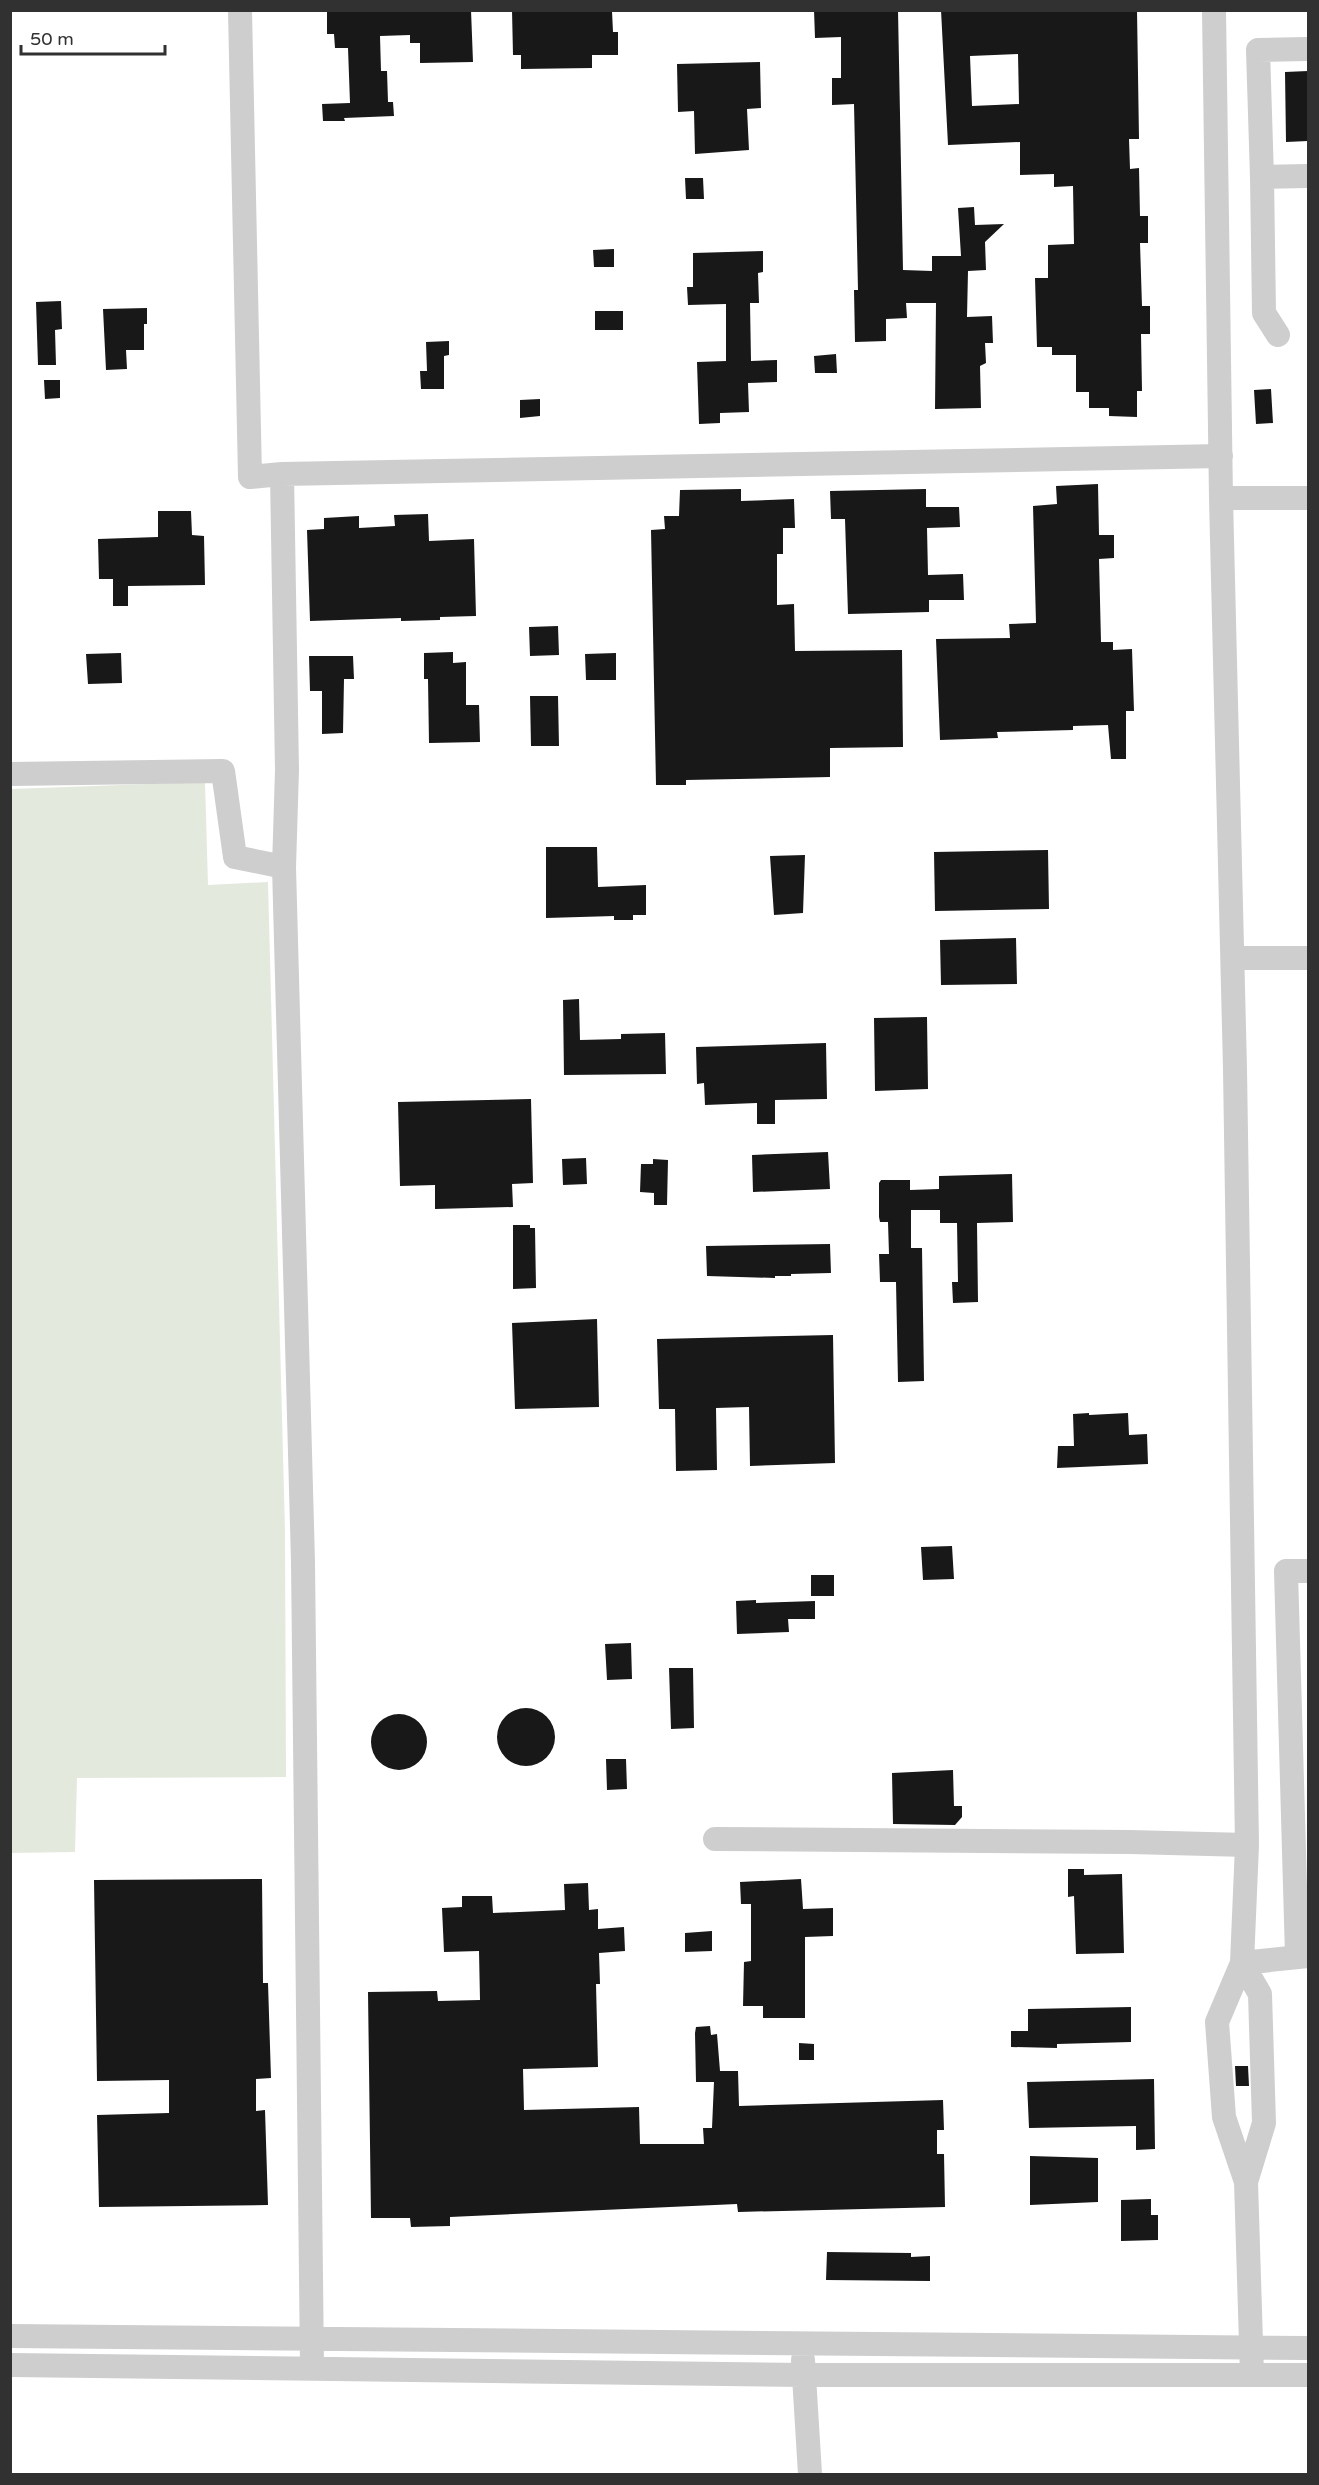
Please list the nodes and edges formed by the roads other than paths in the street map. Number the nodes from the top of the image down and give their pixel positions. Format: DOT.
graph roads {
  1 [pos="240,10"];
  2 [pos="1214,10"];
  3 [pos="1308,49"];
  4 [pos="1308,176"];
  5 [pos="1262,177"];
  6 [pos="1278,335"];
  7 [pos="1221,456"];
  8 [pos="282,474"];
  9 [pos="1221,498"];
  10 [pos="1308,498"];
  11 [pos="10,774"];
  12 [pos="284,867"];
  13 [pos="1233,958"];
  14 [pos="1308,958"];
  15 [pos="1308,1571"];
  16 [pos="715,1839"];
  17 [pos="1247,1845"];
  18 [pos="1303,1956"];
  19 [pos="1242,1963"];
  20 [pos="1246,2182"];
  21 [pos="10,2336"];
  22 [pos="311,2339"];
  23 [pos="803,2342"];
  24 [pos="1252,2347"];
  25 [pos="1308,2348"];
  26 [pos="10,2365"];
  27 [pos="312,2367"];
  28 [pos="804,2375"];
  29 [pos="1252,2375"];
  30 [pos="1308,2375"];
  31 [pos="810,2475"];
  1 -- 8 [label="street"];
  2 -- 7 [label="street"];
  3 -- 5 [label="street"];
  4 -- 5 [label="street"];
  5 -- 6 [label="street"];
  7 -- 8 [label="street"];
  7 -- 9 [label="street"];
  8 -- 12 [label="street"];
  9 -- 10 [label="street"];
  9 -- 13 [label="street"];
  11 -- 12 [label="street"];
  12 -- 22 [label="street"];
  13 -- 14 [label="street"];
  13 -- 17 [label="street"];
  15 -- 18 [label="street"];
  16 -- 17 [label="street"];
  17 -- 19 [label="street"];
  18 -- 19 [label="street"];
  19 -- 20 [label="street"];
  19 -- 20 [label="street"];
  20 -- 24 [label="street"];
  21 -- 22 [label="street"];
  22 -- 23 [label="street"];
  22 -- 27 [label="street"];
  23 -- 24 [label="street"];
  23 -- 28 [label="street"];
  24 -- 25 [label="street"];
  24 -- 29 [label="street"];
  26 -- 27 [label="street"];
  27 -- 28 [label="street"];
  28 -- 29 [label="street"];
  28 -- 31 [label="street"];
  29 -- 30 [label="street"];
}
